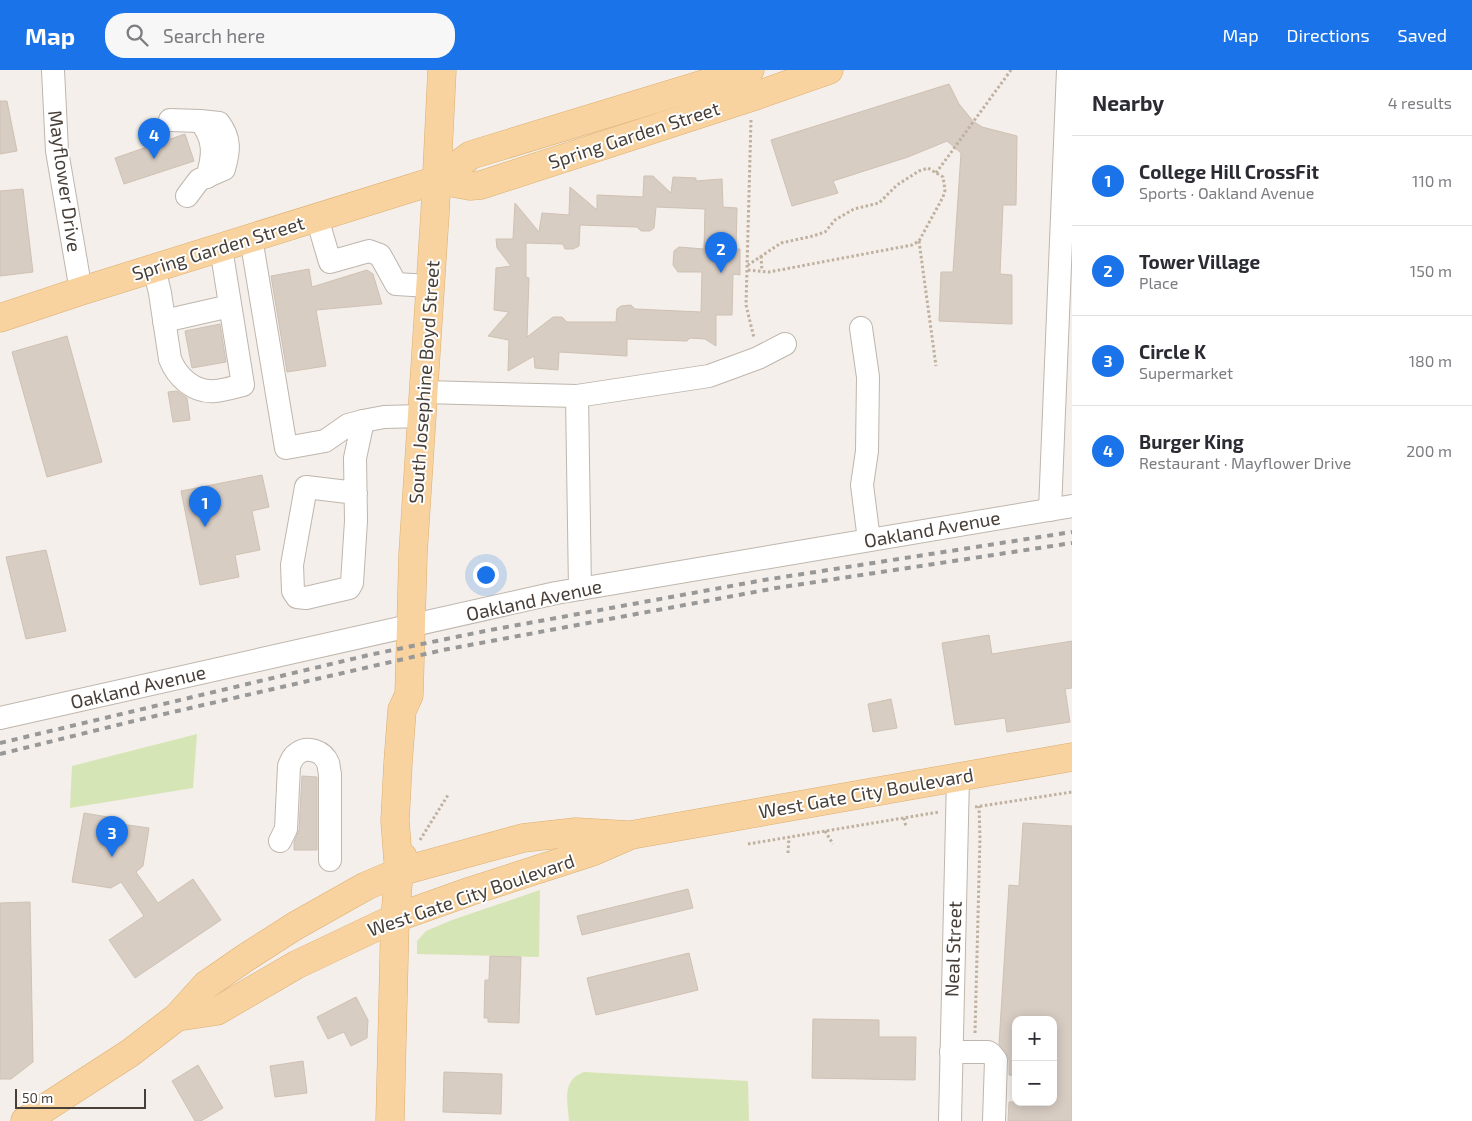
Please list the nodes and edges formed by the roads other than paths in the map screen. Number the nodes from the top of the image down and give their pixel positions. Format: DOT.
graph roads {
  1 [pos="53,70"];
  2 [pos="442,70"];
  3 [pos="750,70"];
  4 [pos="829,70"];
  5 [pos="1068,70"];
  6 [pos="1069,119"];
  7 [pos="170,120"];
  8 [pos="437,180"];
  9 [pos="187,196"];
  10 [pos="317,218"];
  11 [pos="251,238"];
  12 [pos="221,248"];
  13 [pos="154,268"];
  14 [pos="430,286"];
  15 [pos="81,291"];
  16 [pos="230,306"];
  17 [pos="0,318"];
  18 [pos="164,321"];
  19 [pos="861,328"];
  20 [pos="785,344"];
  21 [pos="577,396"];
  22 [pos="422,404"];
  23 [pos="363,420"];
  24 [pos="356,493"];
  25 [pos="1072,506"];
  26 [pos="1050,510"];
  27 [pos="869,540"];
  28 [pos="580,589"];
  29 [pos="411,625"];
  30 [pos="0,718"];
  31 [pos="1072,757"];
  32 [pos="958,777"];
  33 [pos="631,835"];
  34 [pos="280,841"];
  35 [pos="330,860"];
  36 [pos="399,872"];
  37 [pos="395,918"];
  38 [pos="177,1017"];
  39 [pos="951,1052"];
  40 [pos="24,1121"];
  41 [pos="390,1121"];
  42 [pos="950,1121"];
  43 [pos="994,1121"];
  1 -- 15 [label="street, Mayflower Drive"];
  2 -- 8 [label="main road, South Josephine Boyd Street"];
  3 -- 8 [label="main road, Spring Garden Street"];
  4 -- 8 [label="main road, Spring Garden Street"];
  5 -- 6 [label="street"];
  6 -- 26 [label="street"];
  7 -- 9 [label="street"];
  8 -- 10 [label="main road, Spring Garden Street"];
  8 -- 14 [label="main road, South Josephine Boyd Street"];
  10 -- 11 [label="main road, Spring Garden Street"];
  10 -- 14 [label="street"];
  11 -- 12 [label="main road, Spring Garden Street"];
  11 -- 23 [label="street"];
  12 -- 13 [label="main road, Spring Garden Street"];
  12 -- 16 [label="street"];
  13 -- 15 [label="main road, Spring Garden Street"];
  13 -- 18 [label="street"];
  14 -- 22 [label="main road, South Josephine Boyd Street"];
  15 -- 17 [label="main road, Spring Garden Street"];
  16 -- 18 [label="street"];
  16 -- 18 [label="street"];
  19 -- 27 [label="street"];
  20 -- 21 [label="street"];
  21 -- 22 [label="street"];
  21 -- 28 [label="street"];
  22 -- 23 [label="street"];
  22 -- 29 [label="main road, South Josephine Boyd Street"];
  23 -- 24 [label="street"];
  24 -- 24 [label="street"];
  25 -- 26 [label="street, Oakland Avenue"];
  26 -- 27 [label="street, Oakland Avenue"];
  27 -- 28 [label="street, Oakland Avenue"];
  28 -- 29 [label="street, Oakland Avenue"];
  29 -- 30 [label="street, Oakland Avenue"];
  29 -- 36 [label="main road, South Josephine Boyd Street"];
  31 -- 32 [label="main road, West Gate City Boulevard"];
  32 -- 33 [label="main road, West Gate City Boulevard"];
  32 -- 39 [label="street, Neal Street"];
  33 -- 36 [label="main road, West Gate City Boulevard"];
  33 -- 37 [label="main road, West Gate City Boulevard"];
  34 -- 35 [label="street"];
  36 -- 37 [label="main road, South Josephine Boyd Street"];
  36 -- 38 [label="main road, West Gate City Boulevard"];
  37 -- 38 [label="main road, West Gate City Boulevard"];
  37 -- 41 [label="main road, South Josephine Boyd Street"];
  38 -- 40 [label="main road, West Gate City Boulevard"];
  39 -- 42 [label="street, Neal Street"];
  39 -- 43 [label="street"];
}
